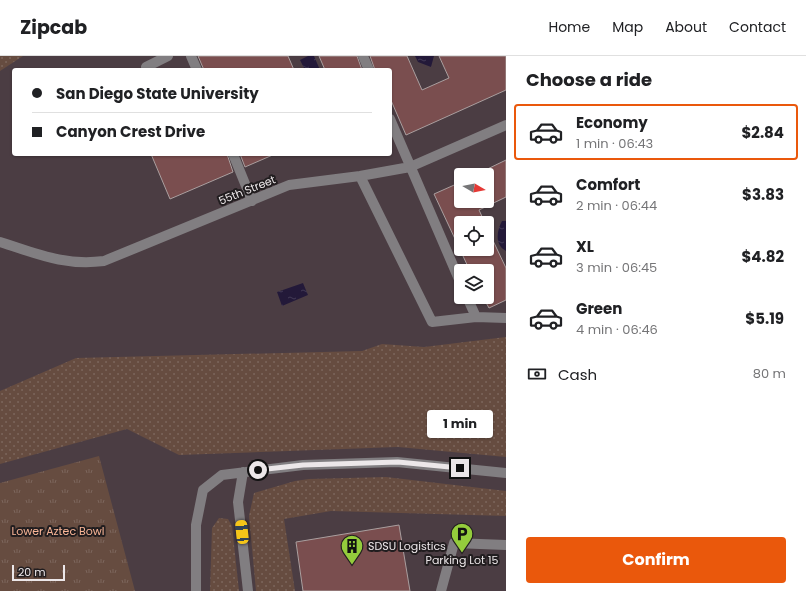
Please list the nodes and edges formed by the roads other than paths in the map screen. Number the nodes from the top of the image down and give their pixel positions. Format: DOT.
graph roads {
  1 [pos="168,56"];
  2 [pos="191,56"];
  3 [pos="363,56"];
  4 [pos="146,67"];
  5 [pos="196,68"];
  6 [pos="368,68"];
  7 [pos="392,124"];
  8 [pos="506,125"];
  9 [pos="233,156"];
  10 [pos="410,167"];
  11 [pos="360,176"];
  12 [pos="252,201"];
  13 [pos="0,242"];
  14 [pos="454,268"];
  15 [pos="470,304"];
  16 [pos="476,317"];
  17 [pos="506,318"];
  18 [pos="243,472"];
  19 [pos="506,473"];
  20 [pos="506,546"];
  21 [pos="196,591"];
  22 [pos="248,591"];
  23 [pos="440,591"];
  1 -- 4 [label="street"];
  2 -- 5 [label="street"];
  3 -- 6 [label="street"];
  7 -- 10 [label="street"];
  8 -- 10 [label="street, 55th Street"];
  9 -- 12 [label="street"];
  10 -- 11 [label="street, 55th Street"];
  10 -- 14 [label="street"];
  11 -- 12 [label="street, 55th Street"];
  11 -- 16 [label="street"];
  12 -- 13 [label="street, 55th Street"];
  15 -- 16 [label="street"];
  16 -- 17 [label="street"];
  18 -- 19 [label="street"];
  18 -- 21 [label="street"];
  18 -- 22 [label="street"];
  20 -- 23 [label="street"];
}
